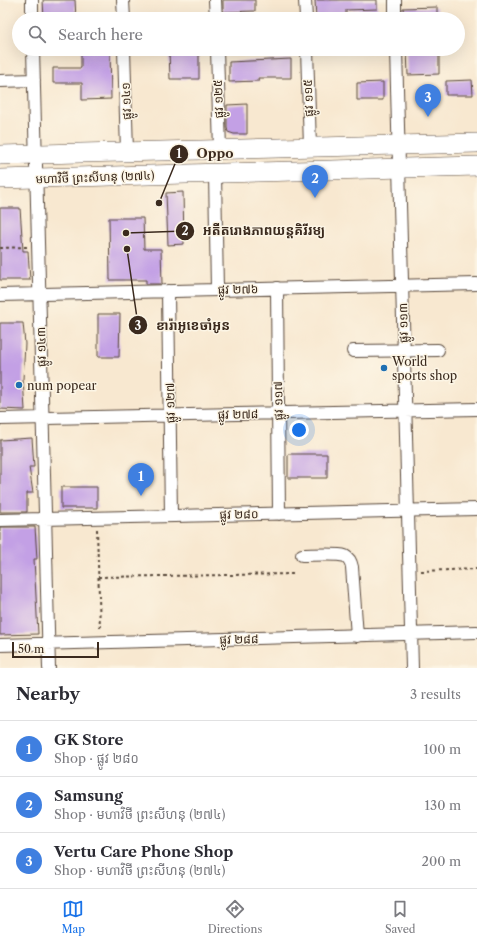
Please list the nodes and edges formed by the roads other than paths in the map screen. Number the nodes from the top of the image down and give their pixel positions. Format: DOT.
graph roads {
  1 [pos="32,0"];
  2 [pos="123,0"];
  3 [pos="215,0"];
  4 [pos="305,0"];
  5 [pos="395,0"];
  6 [pos="32,12"];
  7 [pos="124,12"];
  8 [pos="216,12"];
  9 [pos="306,12"];
  10 [pos="395,12"];
  11 [pos="33,56"];
  12 [pos="124,56"];
  13 [pos="217,56"];
  14 [pos="307,56"];
  15 [pos="396,56"];
  16 [pos="34,80"];
  17 [pos="0,81"];
  18 [pos="477,143"];
  19 [pos="399,145"];
  20 [pos="310,147"];
  21 [pos="220,150"];
  22 [pos="127,152"];
  23 [pos="36,155"];
  24 [pos="0,156"];
  25 [pos="477,166"];
  26 [pos="399,168"];
  27 [pos="215,174"];
  28 [pos="36,178"];
  29 [pos="0,179"];
  30 [pos="477,284"];
  31 [pos="402,285"];
  32 [pos="276,288"];
  33 [pos="218,290"];
  34 [pos="168,291"];
  35 [pos="39,294"];
  36 [pos="0,295"];
  37 [pos="404,350"];
  38 [pos="438,350"];
  39 [pos="353,351"];
  40 [pos="477,409"];
  41 [pos="405,410"];
  42 [pos="278,413"];
  43 [pos="170,415"];
  44 [pos="43,418"];
  45 [pos="0,419"];
  46 [pos="477,509"];
  47 [pos="408,511"];
  48 [pos="279,514"];
  49 [pos="172,516"];
  50 [pos="45,519"];
  51 [pos="0,520"];
  52 [pos="302,555"];
  53 [pos="477,632"];
  54 [pos="411,635"];
  55 [pos="357,636"];
  56 [pos="48,644"];
  57 [pos="0,645"];
  58 [pos="49,668"];
  59 [pos="412,668"];
  1 -- 6 [label="street"];
  2 -- 7 [label="street"];
  3 -- 8 [label="street"];
  4 -- 9 [label="street"];
  5 -- 10 [label="street"];
  11 -- 16 [label="street, ផ្លូវ ១៤៣"];
  12 -- 22 [label="street, ផ្លូវ ១៤១"];
  13 -- 21 [label="street, ផ្លូវ ១២៥"];
  14 -- 20 [label="street, ផ្លូវ ១១៥"];
  15 -- 19 [label="street, ផ្លូវ ១១៣"];
  16 -- 17 [label="street"];
  16 -- 23 [label="street, ផ្លូវ ១៤៣"];
  18 -- 19 [label="main road, មហាវិថី ព្រះសីហនុ (២៧៤)"];
  19 -- 20 [label="main road, មហាវិថី ព្រះសីហនុ (២៧៤)"];
  19 -- 26 [label="street, ផ្លូវ ១១៣"];
  20 -- 21 [label="main road, មហាវិថី ព្រះសីហនុ (២៧៤)"];
  21 -- 22 [label="main road, មហាវិថី ព្រះសីហនុ (២៧៤)"];
  22 -- 23 [label="main road, មហាវិថី ព្រះសីហនុ (២៧៤)"];
  23 -- 24 [label="main road, មហាវិថី ព្រះសីហនុ (២៧៤)"];
  23 -- 28 [label="street, ផ្លូវ ១៤៣"];
  25 -- 26 [label="main road, មហាវិថី ព្រះសីហនុ (២៧៤)"];
  26 -- 27 [label="main road, មហាវិថី ព្រះសីហនុ (២៧៤)"];
  26 -- 31 [label="street, ផ្លូវ ១១៣"];
  27 -- 28 [label="main road, មហាវិថី ព្រះសីហនុ (២៧៤)"];
  27 -- 33 [label="street"];
  28 -- 29 [label="main road, មហាវិថី ព្រះសីហនុ (២៧៤)"];
  28 -- 35 [label="street, ផ្លូវ ១៤៣"];
  30 -- 31 [label="street, ផ្លូវ ២៧៦"];
  31 -- 32 [label="street, ផ្លូវ ២៧៦"];
  31 -- 37 [label="street, ផ្លូវ ១១៣"];
  32 -- 33 [label="street, ផ្លូវ ២៧៦"];
  32 -- 42 [label="street, ផ្លូវ ១១៧"];
  33 -- 34 [label="street, ផ្លូវ ២៧៦"];
  34 -- 35 [label="street, ផ្លូវ ២៧៦"];
  34 -- 43 [label="street, ផ្លូវ ១២៧"];
  35 -- 36 [label="street, ផ្លូវ ២៧៦"];
  35 -- 44 [label="street, ផ្លូវ ១៤៣"];
  37 -- 38 [label="street"];
  37 -- 39 [label="street"];
  37 -- 41 [label="street, ផ្លូវ ១១៣"];
  40 -- 41 [label="street, ផ្លូវ ២៧៨"];
  41 -- 42 [label="street, ផ្លូវ ២៧៨"];
  41 -- 47 [label="street, ផ្លូវ ១១៣"];
  42 -- 43 [label="street, ផ្លូវ ២៧៨"];
  42 -- 48 [label="street, ផ្លូវ ១១៧"];
  43 -- 44 [label="street, ផ្លូវ ២៧៨"];
  43 -- 49 [label="street, ផ្លូវ ១២៧"];
  44 -- 45 [label="street, ផ្លូវ ២៧៨"];
  44 -- 50 [label="street, ផ្លូវ ១៤៣"];
  46 -- 47 [label="street, ផ្លូវ ២៨០"];
  47 -- 48 [label="street, ផ្លូវ ២៨០"];
  47 -- 54 [label="street, ផ្លូវ ១១៣"];
  48 -- 49 [label="street, ផ្លូវ ២៨០"];
  49 -- 50 [label="street, ផ្លូវ ២៨០"];
  50 -- 51 [label="street, ផ្លូវ ២៨០"];
  50 -- 56 [label="street, ផ្លូវ ១៤៣"];
  52 -- 55 [label="street"];
  53 -- 54 [label="street, ផ្លូវ ២៨៨"];
  54 -- 55 [label="street, ផ្លូវ ២៨៨"];
  54 -- 59 [label="street, ផ្លូវ ១១៣"];
  55 -- 56 [label="street, ផ្លូវ ២៨៨"];
  56 -- 57 [label="street, ផ្លូវ ២៨៨"];
  56 -- 58 [label="street, ផ្លូវ ១៤៣"];
}
